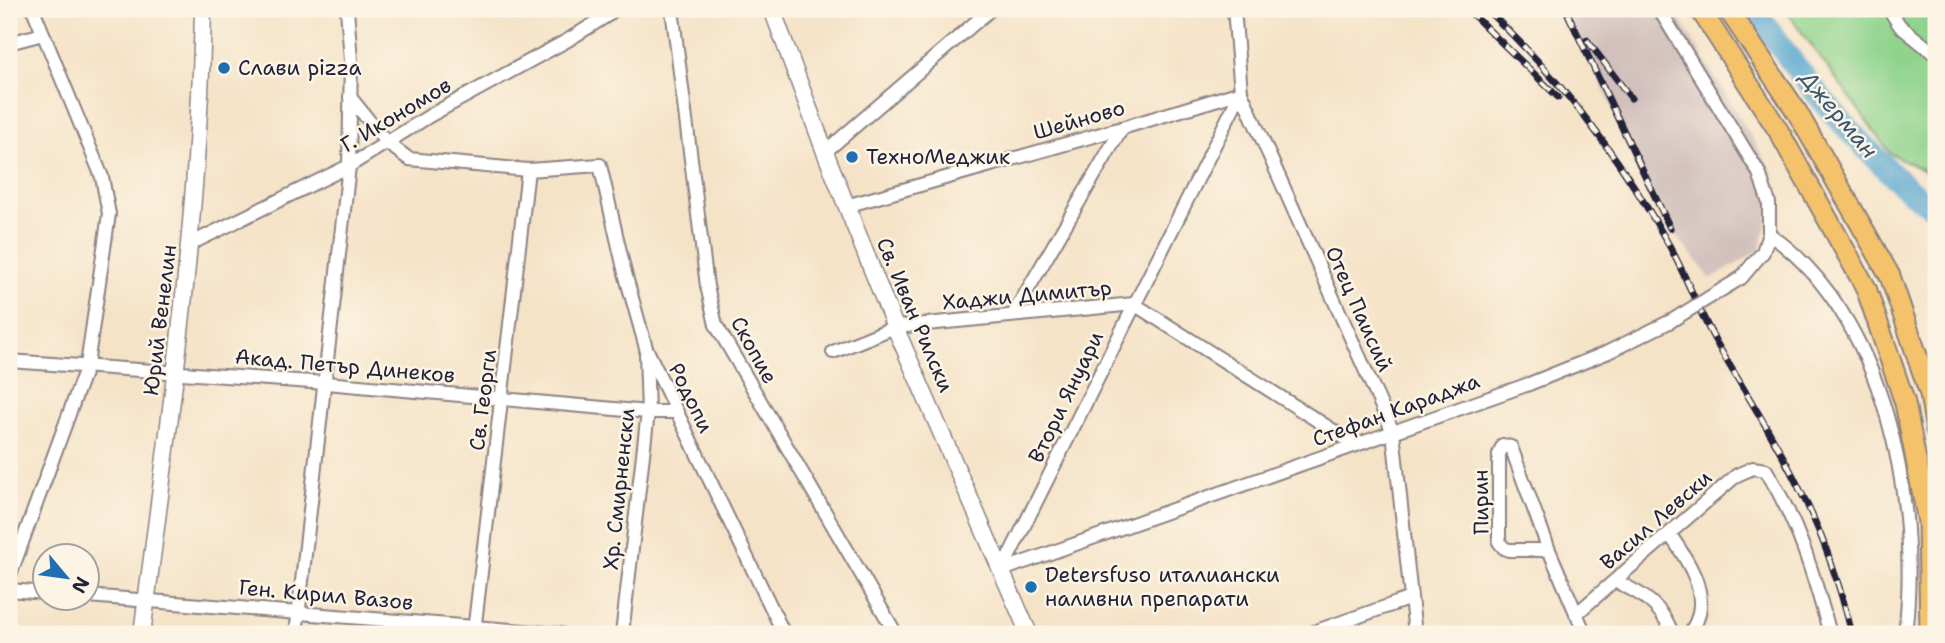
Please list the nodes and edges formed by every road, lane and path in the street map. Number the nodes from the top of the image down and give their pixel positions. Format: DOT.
graph roads {
  1 [pos="33,9"];
  2 [pos="203,9"];
  3 [pos="347,9"];
  4 [pos="671,9"];
  5 [pos="772,9"];
  6 [pos="991,9"];
  7 [pos="1234,9"];
  8 [pos="1659,9"];
  9 [pos="1700,9"];
  10 [pos="1728,9"];
  11 [pos="1889,9"];
  12 [pos="610,11"];
  13 [pos="43,34"];
  14 [pos="9,43"];
  15 [pos="1936,55"];
  16 [pos="1241,92"];
  17 [pos="350,97"];
  18 [pos="1122,128"];
  19 [pos="386,142"];
  20 [pos="825,152"];
  21 [pos="349,166"];
  22 [pos="528,170"];
  23 [pos="846,206"];
  24 [pos="1769,234"];
  25 [pos="190,244"];
  26 [pos="1133,304"];
  27 [pos="1013,314"];
  28 [pos="895,327"];
  29 [pos="646,348"];
  30 [pos="833,352"];
  31 [pos="9,361"];
  32 [pos="87,365"];
  33 [pos="176,371"];
  34 [pos="326,383"];
  35 [pos="502,399"];
  36 [pos="648,412"];
  37 [pos="677,412"];
  38 [pos="1936,431"];
  39 [pos="1393,432"];
  40 [pos="1356,445"];
  41 [pos="1670,535"];
  42 [pos="1549,550"];
  43 [pos="1002,570"];
  44 [pos="9,578"];
  45 [pos="1615,581"];
  46 [pos="9,590"];
  47 [pos="32,592"];
  48 [pos="102,597"];
  49 [pos="1411,598"];
  50 [pos="146,601"];
  51 [pos="299,612"];
  52 [pos="1576,614"];
  53 [pos="474,630"];
  54 [pos="142,634"];
  55 [pos="296,634"];
  56 [pos="561,634"];
  57 [pos="622,634"];
  58 [pos="784,634"];
  59 [pos="896,634"];
  60 [pos="1029,634"];
  61 [pos="1308,634"];
  62 [pos="1415,634"];
  63 [pos="1585,634"];
  64 [pos="1673,634"];
  65 [pos="1689,634"];
  66 [pos="1829,634"];
  67 [pos="1905,634"];
  68 [pos="1930,634"];
  1 -- 13 [label="street"];
  2 -- 25 [label="street, Юрий Венелин"];
  3 -- 17 [label="street"];
  4 -- 59 [label="street, Скопие"];
  5 -- 20 [label="street, Св. Иван Рилски"];
  6 -- 20 [label="street"];
  7 -- 16 [label="street, Отец Паисий"];
  8 -- 24 [label="street"];
  9 -- 68 [label="main road"];
  10 -- 38 [label="main road"];
  11 -- 15 [label="street"];
  12 -- 19 [label="street, Г. Икономов"];
  13 -- 14 [label="street"];
  13 -- 32 [label="street"];
  16 -- 18 [label="street, Шейново"];
  16 -- 26 [label="street, Втори Януари"];
  16 -- 39 [label="street, Отец Паисий"];
  17 -- 19 [label="street"];
  17 -- 21 [label="street"];
  18 -- 23 [label="street, Шейново"];
  18 -- 27 [label="street"];
  19 -- 21 [label="street, Г. Икономов"];
  19 -- 22 [label="street"];
  20 -- 23 [label="street, Св. Иван Рилски"];
  21 -- 25 [label="street, Г. Икономов"];
  21 -- 34 [label="street"];
  22 -- 29 [label="street, Родопи"];
  22 -- 35 [label="street, Св. Георги"];
  23 -- 28 [label="street, Св. Иван Рилски"];
  24 -- 39 [label="street, Стефан Караджа, bridge"];
  24 -- 67 [label="street"];
  25 -- 33 [label="street, Юрий Венелин"];
  26 -- 27 [label="street, Хаджи Димитър"];
  26 -- 40 [label="street, Хаджи Димитър"];
  26 -- 43 [label="street, Втори Януари"];
  27 -- 28 [label="street, Хаджи Димитър"];
  28 -- 30 [label="street, Хаджи Димитър"];
  28 -- 43 [label="street, Св. Иван Рилски"];
  29 -- 36 [label="street, Хр. Смирненски"];
  29 -- 37 [label="street, Родопи"];
  31 -- 32 [label="street, Акад. Петър Динеков"];
  32 -- 33 [label="street, Акад. Петър Динеков"];
  32 -- 44 [label="street"];
  33 -- 34 [label="street, Акад. Петър Динеков"];
  33 -- 50 [label="street, Юрий Венелин"];
  34 -- 35 [label="street, Акад. Петър Динеков"];
  34 -- 51 [label="street"];
  35 -- 36 [label="street, Акад. Петър Динеков"];
  35 -- 53 [label="street, Св. Георги"];
  36 -- 37 [label="street, Акад. Петър Динеков"];
  36 -- 57 [label="street, Хр. Смирненски"];
  37 -- 58 [label="street, Родопи"];
  39 -- 40 [label="street, Стефан Караджа"];
  39 -- 49 [label="street, Отец Паисий"];
  40 -- 43 [label="street, Стефан Караджа"];
  41 -- 45 [label="street, Васил Левски"];
  41 -- 65 [label="street"];
  41 -- 66 [label="street, Васил Левски"];
  42 -- 42 [label="street, Пирин"];
  42 -- 52 [label="street, Пирин"];
  43 -- 60 [label="street, Св. Иван Рилски"];
  45 -- 52 [label="street, Васил Левски"];
  45 -- 64 [label="street"];
  46 -- 47 [label="street"];
  48 -- 50 [label="street, Ген. Кирил Вазов"];
  49 -- 61 [label="street"];
  49 -- 62 [label="street, Отец Паисий"];
  50 -- 51 [label="street, Ген. Кирил Вазов"];
  50 -- 54 [label="street, Юрий Венелин"];
  51 -- 53 [label="street, Ген. Кирил Вазов"];
  51 -- 55 [label="street"];
  52 -- 63 [label="street, Пирин"];
  53 -- 56 [label="street, Ген. Кирил Вазов"];
}
